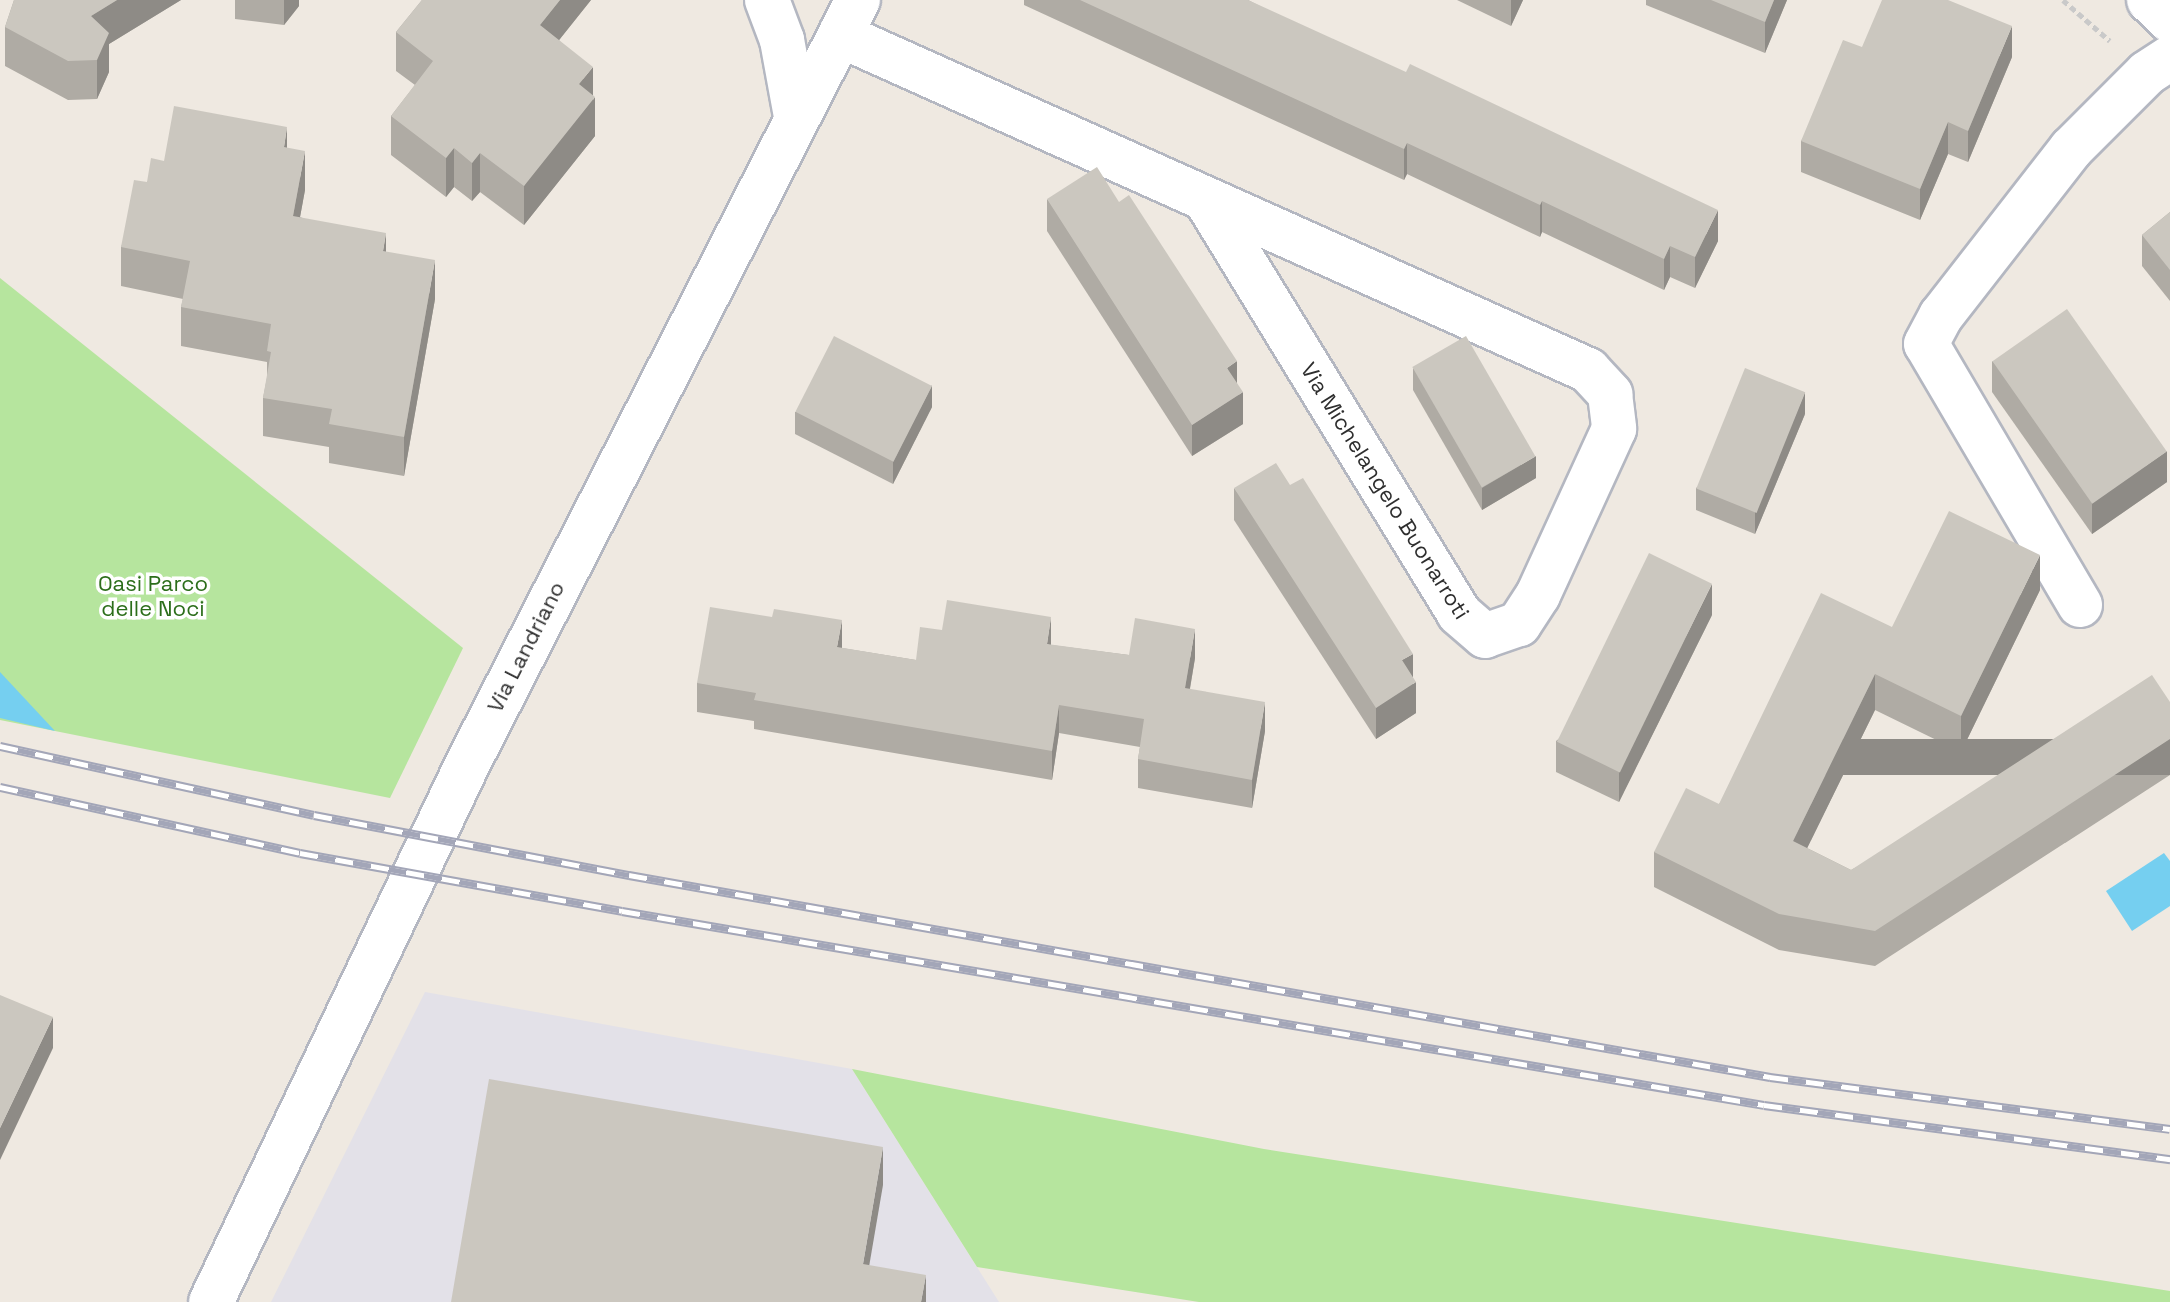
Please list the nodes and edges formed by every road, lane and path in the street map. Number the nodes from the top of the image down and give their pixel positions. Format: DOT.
graph roads {
  1 [pos="767,0"];
  2 [pos="2149,0"];
  3 [pos="849,18"];
  4 [pos="2170,20"];
  5 [pos="2170,58"];
  6 [pos="796,116"];
  7 [pos="1206,200"];
  8 [pos="2080,605"];
  9 [pos="211,1302"];
  1 -- 6 [label="street"];
  2 -- 4 [label="street"];
  3 -- 6 [label="street, Via Landriano"];
  3 -- 7 [label="street, Via Michelangelo Buonarroti"];
  5 -- 8 [label="street"];
  6 -- 9 [label="street, Via Landriano"];
  7 -- 7 [label="street, Via Michelangelo Buonarroti"];
}
